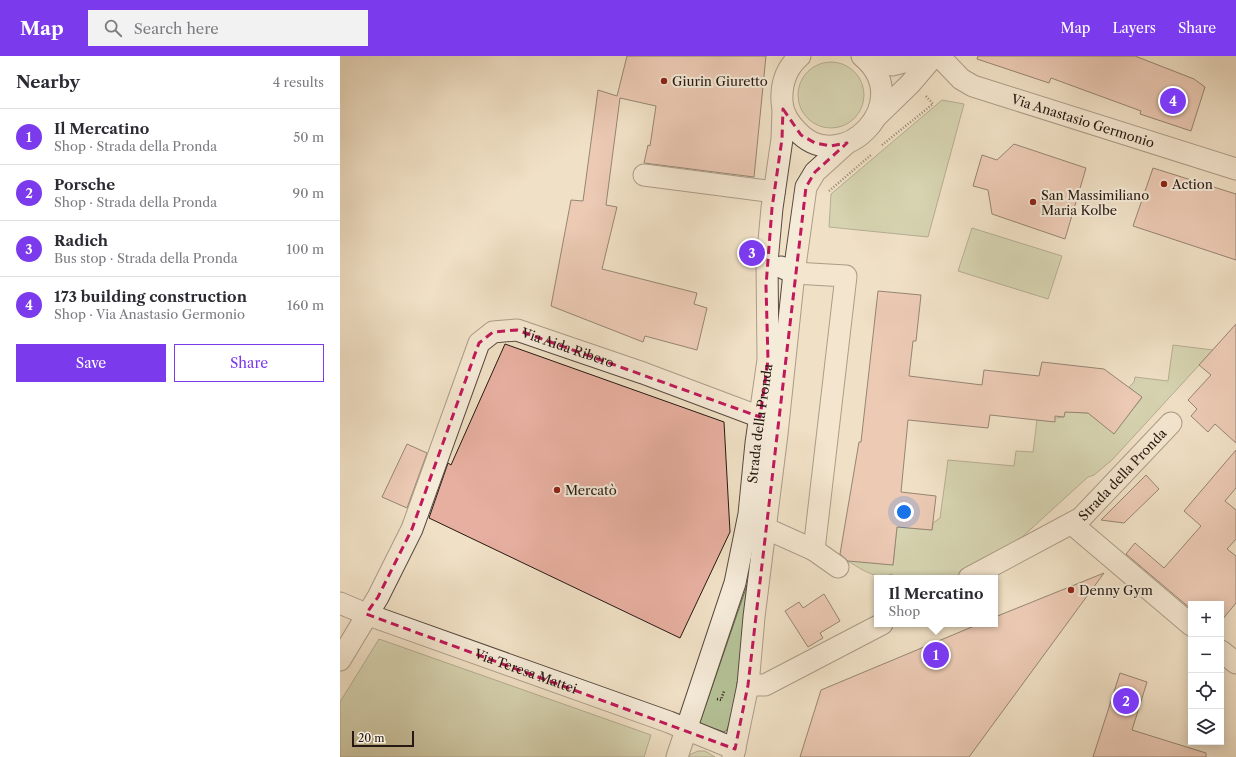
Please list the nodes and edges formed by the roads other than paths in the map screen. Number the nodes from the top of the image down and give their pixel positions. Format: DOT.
graph roads {
  1 [pos="927,56"];
  2 [pos="934,56"];
  3 [pos="939,56"];
  4 [pos="865,59"];
  5 [pos="792,61"];
  6 [pos="783,109"];
  7 [pos="877,116"];
  8 [pos="847,143"];
  9 [pos="1236,169"];
  10 [pos="644,175"];
  11 [pos="774,192"];
  12 [pos="767,262"];
  13 [pos="794,272"];
  14 [pos="760,417"];
  15 [pos="1171,423"];
  16 [pos="1072,524"];
  17 [pos="765,528"];
  18 [pos="814,550"];
  19 [pos="838,567"];
  20 [pos="975,575"];
  21 [pos="340,603"];
  22 [pos="366,614"];
  23 [pos="1188,622"];
  24 [pos="876,627"];
  25 [pos="1224,653"];
  26 [pos="340,660"];
  27 [pos="1236,663"];
  28 [pos="748,685"];
  29 [pos="686,729"];
  30 [pos="734,753"];
  31 [pos="677,757"];
  1 -- 4 [label="street"];
  2 -- 7 [label="street"];
  3 -- 9 [label="street, Via Anastasio Germonio"];
  4 -- 7 [label="street"];
  5 -- 6 [label="street, Strada della Pronda"];
  6 -- 8 [label="street"];
  6 -- 11 [label="street, Strada della Pronda"];
  7 -- 8 [label="street"];
  8 -- 13 [label="street, Strada della Pronda"];
  10 -- 11 [label="street"];
  11 -- 12 [label="street, Strada della Pronda"];
  12 -- 13 [label="street"];
  12 -- 14 [label="street, Strada della Pronda"];
  13 -- 17 [label="street, Strada della Pronda"];
  13 -- 18 [label="street"];
  14 -- 22 [label="street, Via Aida Ribero"];
  14 -- 29 [label="street, Strada della Pronda"];
  15 -- 16 [label="street, Strada della Pronda"];
  16 -- 20 [label="street, Strada della Pronda"];
  16 -- 23 [label="street, Strada della Pronda"];
  17 -- 18 [label="street"];
  17 -- 28 [label="street, Strada della Pronda"];
  18 -- 19 [label="street"];
  21 -- 22 [label="street, Via Teresa Mattei"];
  22 -- 26 [label="street"];
  22 -- 29 [label="street, Via Teresa Mattei"];
  24 -- 28 [label="street"];
  25 -- 27 [label="street"];
  28 -- 30 [label="street, Strada della Pronda"];
  29 -- 30 [label="street, Strada della Pronda"];
  29 -- 31 [label="street, Strada della Pronda"];
}
